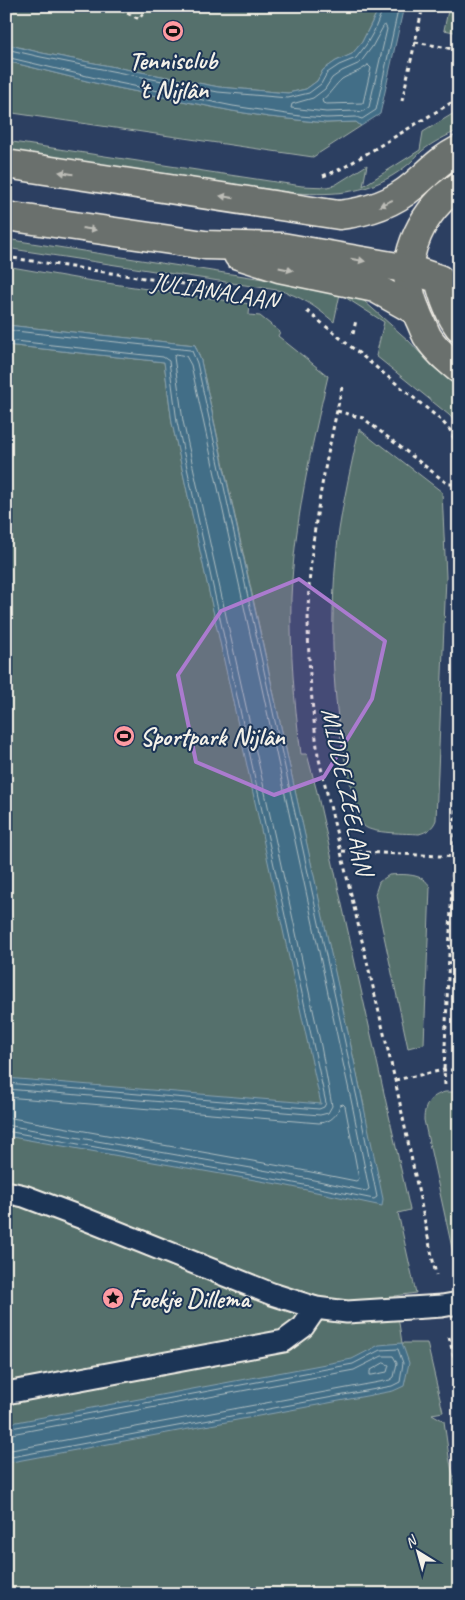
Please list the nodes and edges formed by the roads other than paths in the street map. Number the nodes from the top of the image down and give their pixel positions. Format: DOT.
graph roads {
  1 [pos="459,150"];
  2 [pos="6,164"];
  3 [pos="459,186"];
  4 [pos="6,216"];
  5 [pos="205,245"];
  6 [pos="409,269"];
  7 [pos="416,311"];
  8 [pos="459,327"];
  9 [pos="459,369"];
  10 [pos="6,1192"];
  11 [pos="451,1305"];
  12 [pos="316,1308"];
  13 [pos="6,1393"];
  1 -- 2 [label="main road, one-way"];
  3 -- 6 [label="main road"];
  4 -- 5 [label="main road, JULIANALAAN, one-way"];
  5 -- 6 [label="main road, JULIANALAAN, one-way"];
  5 -- 7 [label="main road, JULIANALAAN, one-way"];
  6 -- 7 [label="main road"];
  6 -- 8 [label="main road, JULIANALAAN"];
  7 -- 9 [label="main road"];
  10 -- 12 [label="lane"];
  11 -- 12 [label="lane"];
  12 -- 13 [label="lane"];
}
